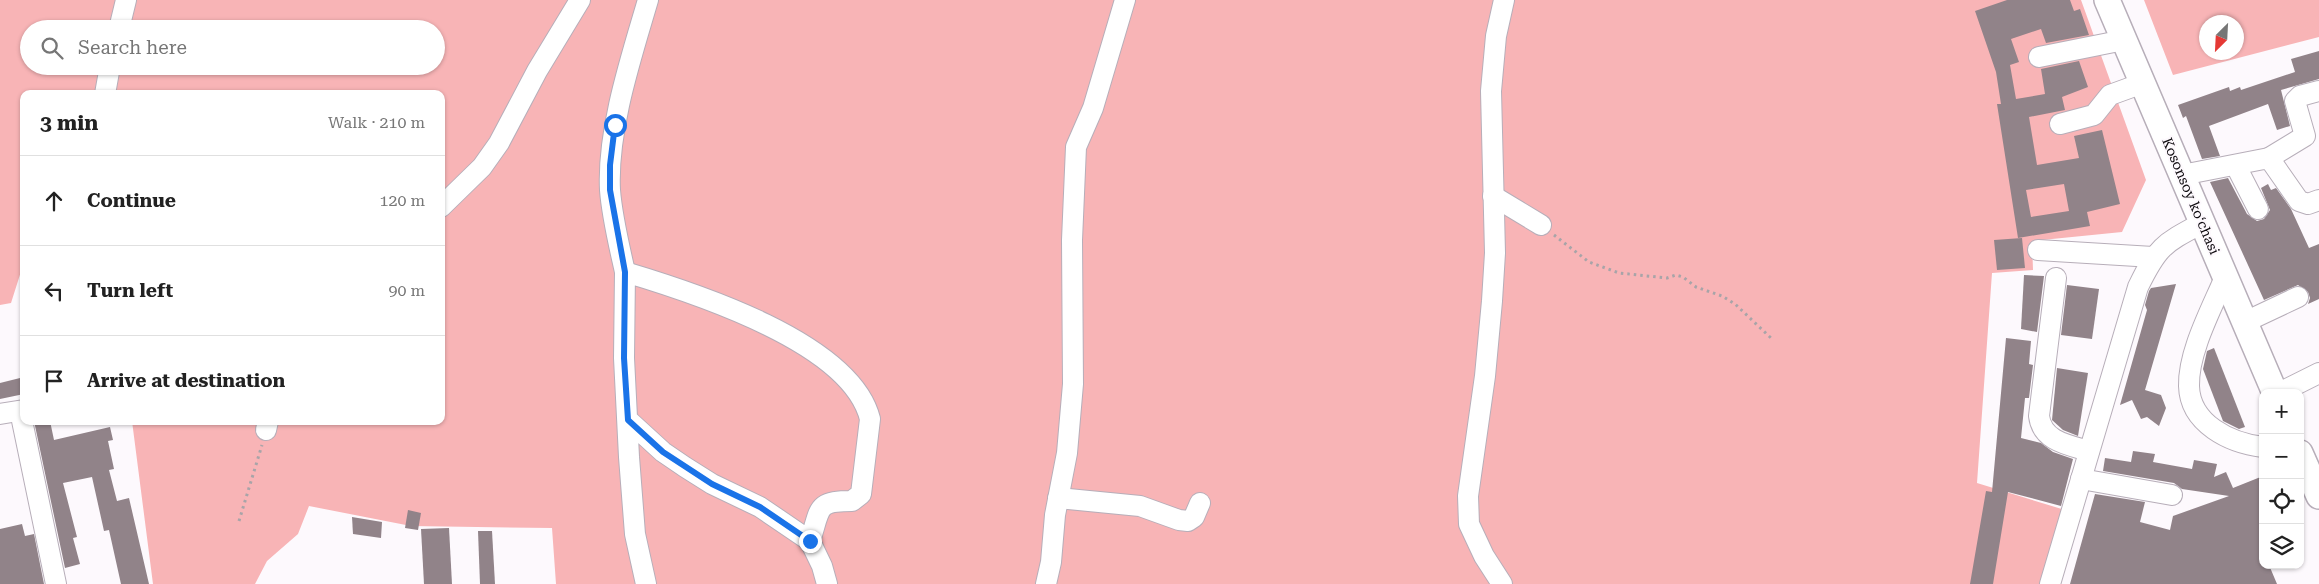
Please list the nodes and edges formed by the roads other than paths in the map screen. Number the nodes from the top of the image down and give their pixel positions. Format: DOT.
graph roads {
  1 [pos="126,0"];
  2 [pos="580,0"];
  3 [pos="648,0"];
  4 [pos="1125,0"];
  5 [pos="1504,0"];
  6 [pos="2107,0"];
  7 [pos="121,20"];
  8 [pos="2124,40"];
  9 [pos="2039,57"];
  10 [pos="108,75"];
  11 [pos="2142,83"];
  12 [pos="106,90"];
  13 [pos="2319,91"];
  14 [pos="2060,124"];
  15 [pos="2268,158"];
  16 [pos="2236,166"];
  17 [pos="2182,175"];
  18 [pos="1493,196"];
  19 [pos="2319,200"];
  20 [pos="445,203"];
  21 [pos="2258,209"];
  22 [pos="2202,223"];
  23 [pos="1541,225"];
  24 [pos="2038,250"];
  25 [pos="2153,257"];
  26 [pos="625,272"];
  27 [pos="2226,277"];
  28 [pos="2056,278"];
  29 [pos="2298,297"];
  30 [pos="2245,322"];
  31 [pos="2319,373"];
  32 [pos="2273,389"];
  33 [pos="2287,389"];
  34 [pos="20,410"];
  35 [pos="0,414"];
  36 [pos="628,420"];
  37 [pos="25,425"];
  38 [pos="2259,446"];
  39 [pos="2089,451"];
  40 [pos="2304,462"];
  41 [pos="2082,479"];
  42 [pos="2172,495"];
  43 [pos="2319,496"];
  44 [pos="1058,498"];
  45 [pos="1200,503"];
  46 [pos="810,541"];
  47 [pos="56,584"];
  48 [pos="646,584"];
  49 [pos="827,584"];
  50 [pos="1046,584"];
  51 [pos="1502,584"];
  52 [pos="2050,584"];
  1 -- 7 [label="street"];
  2 -- 20 [label="street"];
  3 -- 26 [label="street"];
  4 -- 44 [label="street"];
  5 -- 18 [label="street"];
  6 -- 8 [label="main road, Kosonsoy koʻchasi"];
  8 -- 9 [label="street"];
  8 -- 11 [label="main road, Kosonsoy koʻchasi"];
  10 -- 12 [label="street"];
  11 -- 14 [label="street"];
  11 -- 17 [label="main road, Kosonsoy koʻchasi"];
  13 -- 15 [label="street"];
  15 -- 16 [label="street"];
  15 -- 19 [label="street"];
  16 -- 17 [label="street"];
  16 -- 21 [label="street"];
  17 -- 22 [label="main road, Kosonsoy koʻchasi"];
  18 -- 23 [label="street"];
  18 -- 51 [label="street"];
  22 -- 25 [label="street"];
  22 -- 27 [label="main road, Kosonsoy koʻchasi"];
  24 -- 25 [label="street"];
  25 -- 39 [label="street"];
  26 -- 36 [label="street"];
  26 -- 46 [label="street"];
  27 -- 30 [label="main road, Kosonsoy koʻchasi"];
  27 -- 38 [label="street"];
  28 -- 39 [label="street"];
  29 -- 30 [label="street"];
  30 -- 32 [label="main road, Kosonsoy koʻchasi"];
  31 -- 33 [label="street"];
  34 -- 35 [label="street"];
  36 -- 46 [label="street"];
  36 -- 48 [label="street"];
  37 -- 47 [label="street"];
  39 -- 41 [label="street"];
  40 -- 43 [label="main road"];
  41 -- 42 [label="street"];
  41 -- 52 [label="street"];
  44 -- 45 [label="street"];
  44 -- 50 [label="street"];
  46 -- 49 [label="street"];
}
